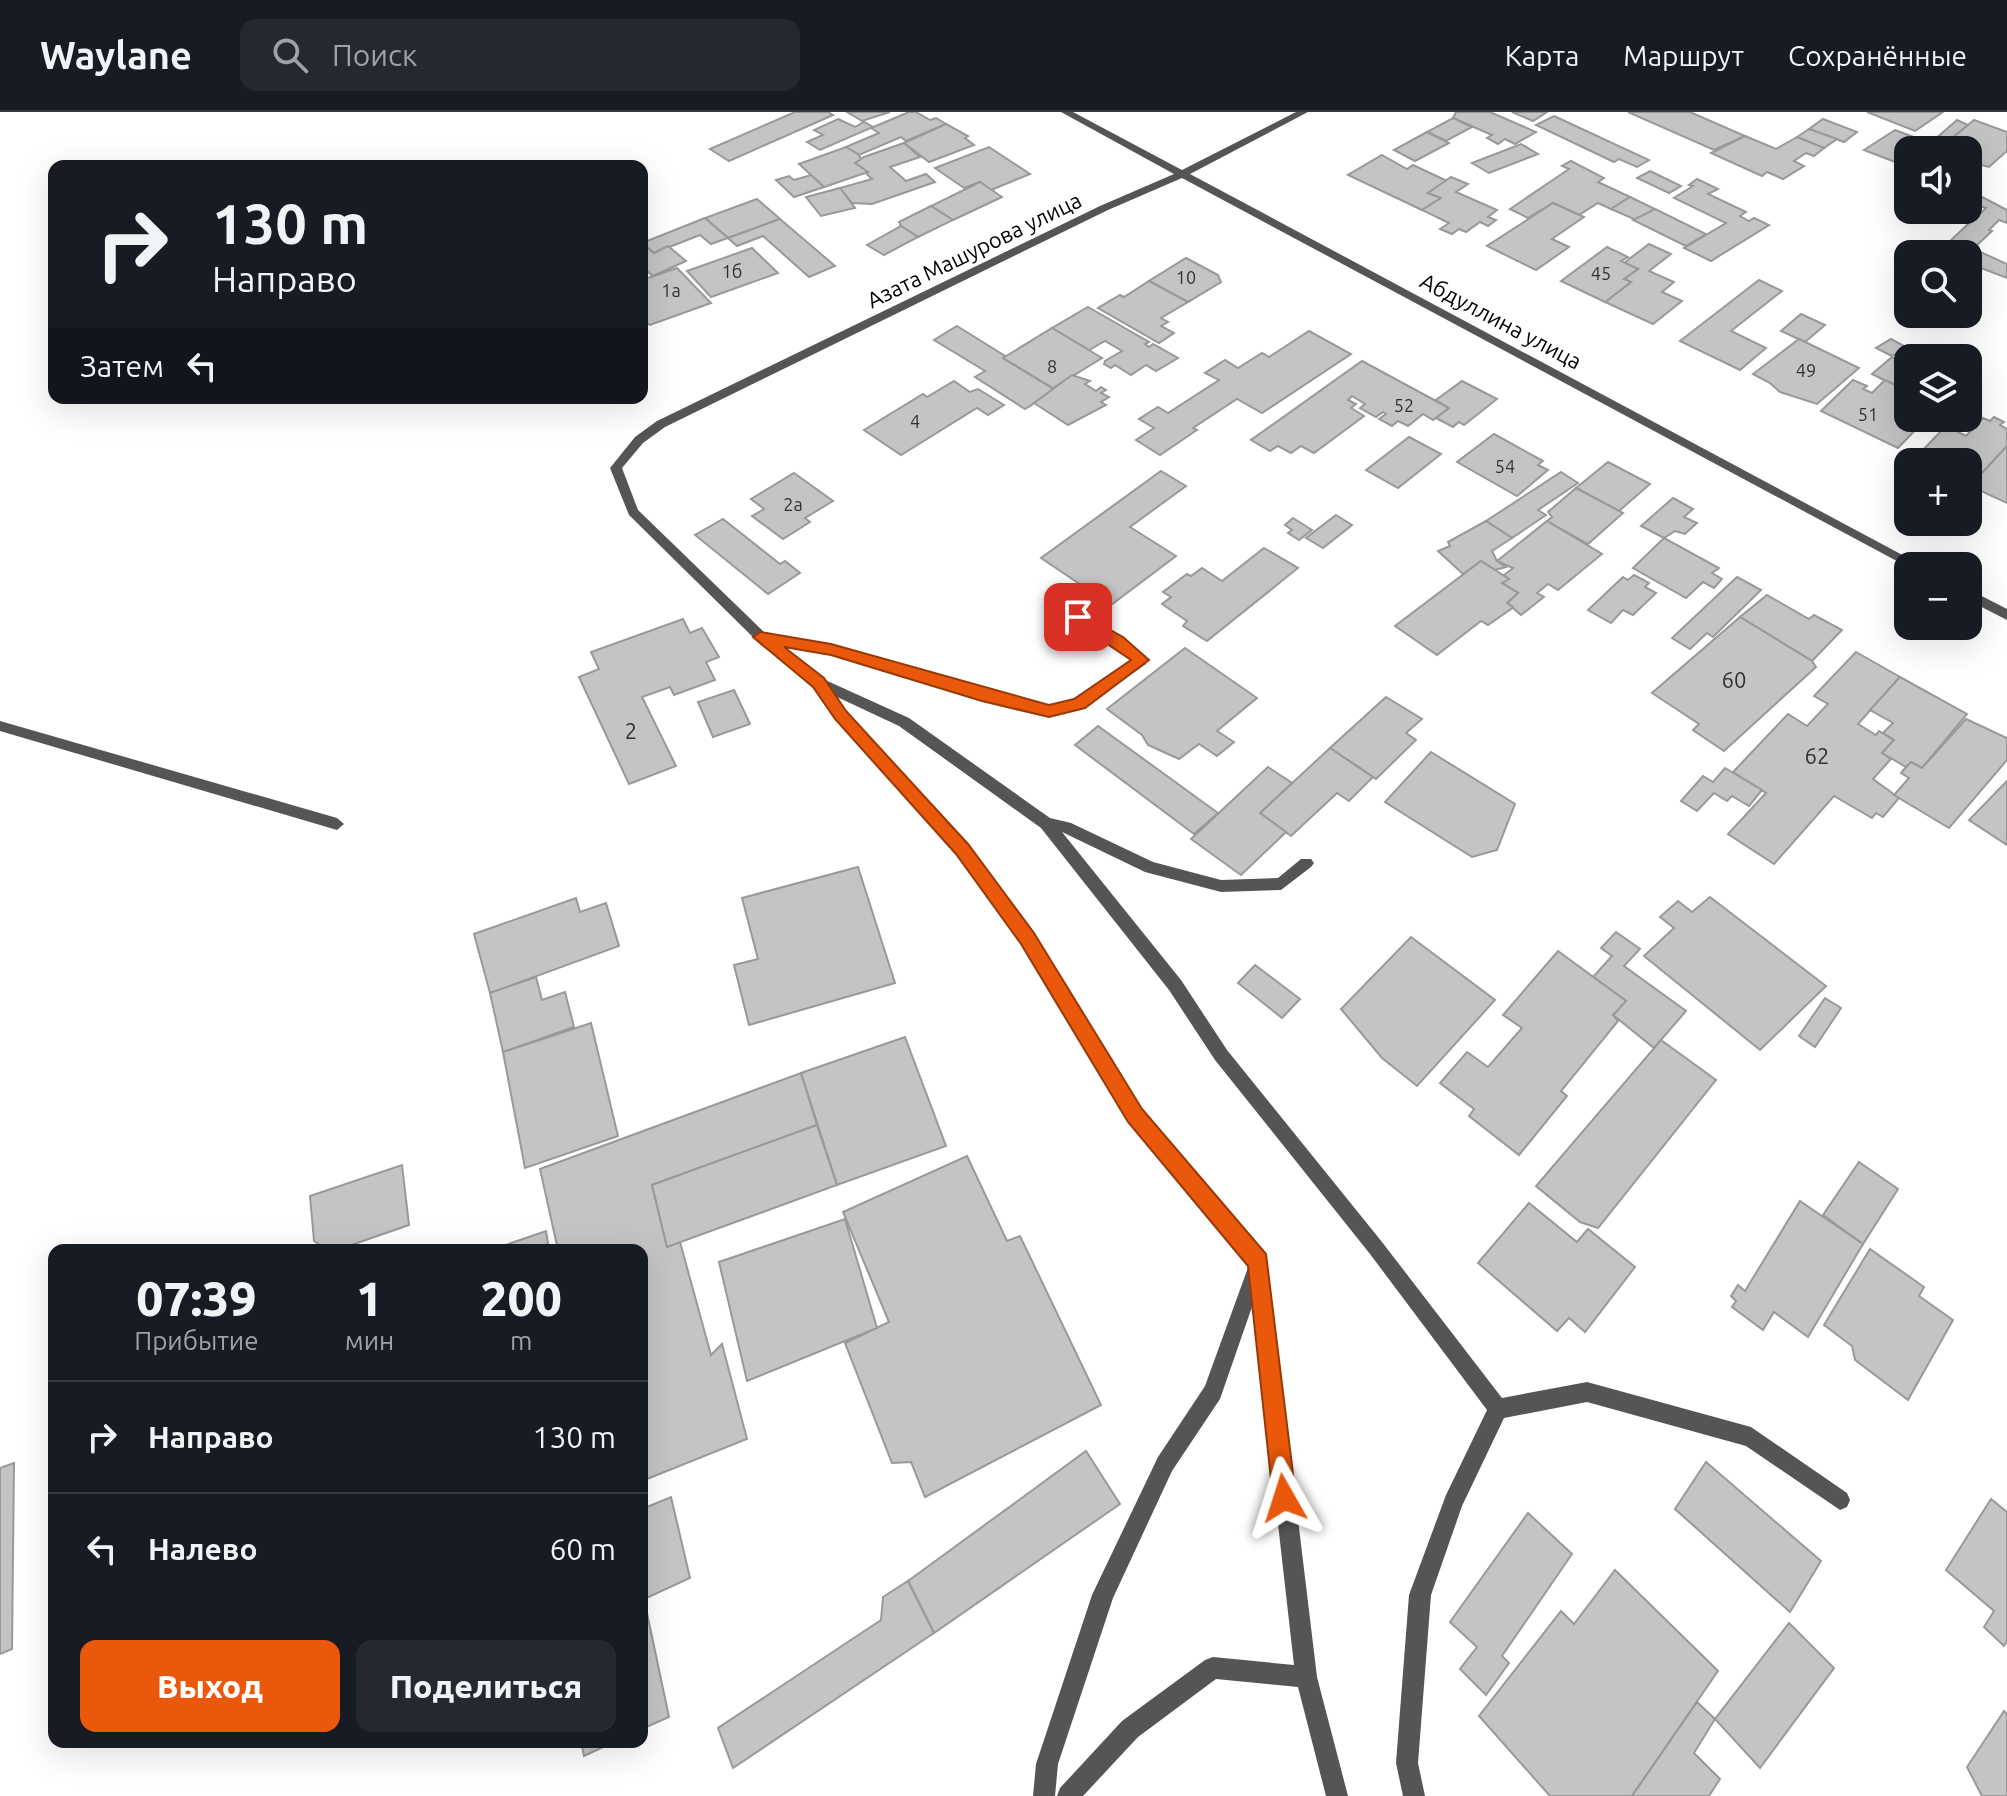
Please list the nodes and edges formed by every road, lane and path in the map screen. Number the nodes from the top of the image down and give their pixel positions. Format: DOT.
graph roads {
  1 [pos="1066,112"];
  2 [pos="1303,112"];
  3 [pos="1182,174"];
  4 [pos="1894,554"];
  5 [pos="1982,602"];
  6 [pos="2007,615"];
  7 [pos="1078,617"];
  8 [pos="761,637"];
  9 [pos="819,683"];
  10 [pos="0,726"];
  11 [pos="337,824"];
  12 [pos="1046,824"];
  13 [pos="1306,863"];
  14 [pos="1258,1262"];
  15 [pos="1498,1409"];
  16 [pos="1840,1500"];
  17 [pos="1306,1677"];
  18 [pos="1044,1796"];
  19 [pos="1068,1796"];
  20 [pos="1337,1796"];
  21 [pos="1414,1796"];
  1 -- 3 [label="street, Абдуллина улица"];
  2 -- 3 [label="street, Азата Машурова улица"];
  3 -- 4 [label="street, Абдуллина улица"];
  3 -- 8 [label="street, Азата Машурова улица"];
  5 -- 6 [label="street"];
  7 -- 8 [label="street"];
  8 -- 9 [label="street"];
  9 -- 12 [label="street"];
  9 -- 14 [label="street"];
  10 -- 11 [label="street"];
  12 -- 13 [label="street"];
  12 -- 15 [label="street"];
  14 -- 17 [label="street"];
  14 -- 18 [label="street"];
  15 -- 16 [label="street"];
  15 -- 21 [label="street"];
  17 -- 19 [label="street"];
  17 -- 20 [label="street"];
}
